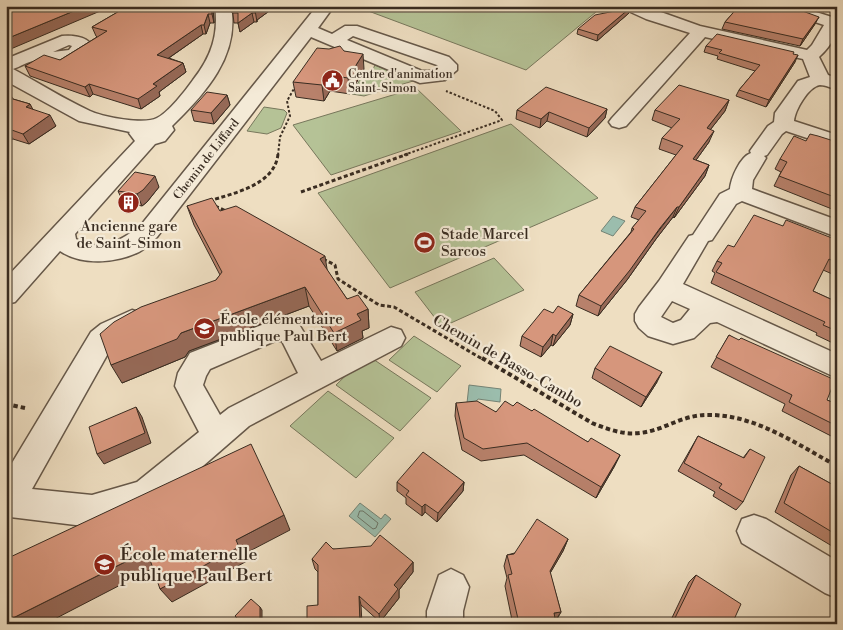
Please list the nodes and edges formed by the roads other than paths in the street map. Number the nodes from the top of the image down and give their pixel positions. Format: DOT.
graph roads {
  1 [pos="223,6"];
  2 [pos="630,6"];
  3 [pos="322,7"];
  4 [pos="800,12"];
  5 [pos="309,30"];
  6 [pos="701,31"];
  7 [pos="31,55"];
  8 [pos="810,56"];
  9 [pos="6,66"];
  10 [pos="6,73"];
  11 [pos="430,78"];
  12 [pos="828,81"];
  13 [pos="619,122"];
  14 [pos="784,124"];
  15 [pos="150,131"];
  16 [pos="837,142"];
  17 [pos="741,193"];
  18 [pos="837,230"];
  19 [pos="63,232"];
  20 [pos="701,238"];
  21 [pos="668,288"];
  22 [pos="6,295"];
  23 [pos="160,310"];
  24 [pos="720,312"];
  25 [pos="391,338"];
  26 [pos="837,366"];
  27 [pos="315,377"];
  28 [pos="216,436"];
  29 [pos="7,502"];
  30 [pos="754,530"];
  31 [pos="837,580"];
  32 [pos="451,587"];
  33 [pos="444,624"];
  1 -- 15 [label="street"];
  2 -- 6 [label="street"];
  3 -- 5 [label="street, Chemin de Liffard"];
  4 -- 8 [label="street"];
  5 -- 11 [label="street"];
  5 -- 19 [label="street, Chemin de Liffard"];
  6 -- 8 [label="street"];
  6 -- 13 [label="street"];
  7 -- 9 [label="street"];
  8 -- 12 [label="street"];
  10 -- 15 [label="street"];
  12 -- 14 [label="street"];
  14 -- 16 [label="street"];
  14 -- 17 [label="street"];
  15 -- 19 [label="street"];
  17 -- 18 [label="street"];
  17 -- 20 [label="street"];
  19 -- 22 [label="street"];
  20 -- 21 [label="street"];
  21 -- 24 [label="street"];
  21 -- 24 [label="street"];
  23 -- 29 [label="street"];
  24 -- 26 [label="street"];
  25 -- 27 [label="street"];
  27 -- 28 [label="street"];
  27 -- 28 [label="street"];
  28 -- 29 [label="street"];
  30 -- 31 [label="street"];
  32 -- 33 [label="street"];
}
